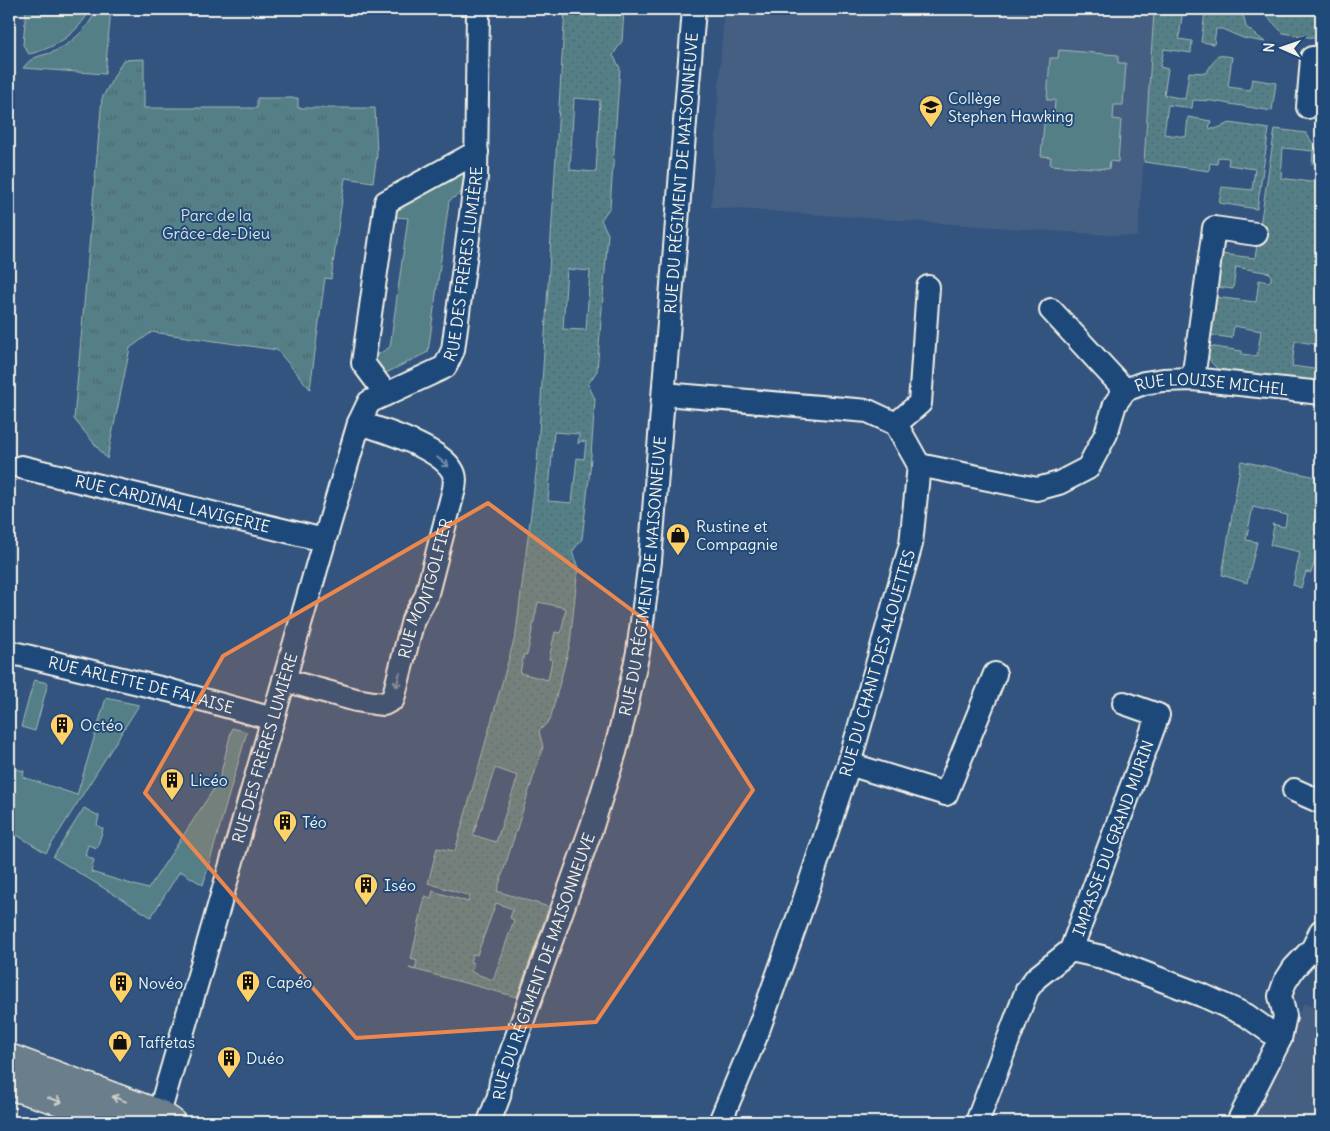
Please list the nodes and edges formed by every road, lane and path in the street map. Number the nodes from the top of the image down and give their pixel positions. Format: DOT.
graph roads {
  1 [pos="478,9"];
  2 [pos="694,9"];
  3 [pos="1321,59"];
  4 [pos="1308,107"];
  5 [pos="476,152"];
  6 [pos="1256,234"];
  7 [pos="928,287"];
  8 [pos="1051,310"];
  9 [pos="1193,379"];
  10 [pos="1125,390"];
  11 [pos="1321,393"];
  12 [pos="386,394"];
  13 [pos="664,394"];
  14 [pos="360,423"];
  15 [pos="896,424"];
  16 [pos="919,465"];
  17 [pos="21,466"];
  18 [pos="324,540"];
  19 [pos="9,652"];
  20 [pos="995,674"];
  21 [pos="284,680"];
  22 [pos="1124,703"];
  23 [pos="272,719"];
  24 [pos="849,764"];
  25 [pos="1294,790"];
  26 [pos="1321,802"];
  27 [pos="1321,931"];
  28 [pos="1072,950"];
  29 [pos="1280,1039"];
  30 [pos="9,1058"];
  31 [pos="9,1085"];
  32 [pos="491,1117"];
  33 [pos="165,1118"];
  34 [pos="127,1122"];
  35 [pos="720,1122"];
  36 [pos="977,1122"];
  37 [pos="1238,1122"];
  1 -- 5 [label="street, RUE DES FRÈRES LUMIÈRE"];
  2 -- 13 [label="street, RUE DU RÉGIMENT DE MAISONNEUVE"];
  3 -- 4 [label="street"];
  5 -- 12 [label="street, RUE DES FRÈRES LUMIÈRE"];
  5 -- 12 [label="street, RUE DES FRÈRES LUMIÈRE"];
  6 -- 9 [label="street"];
  7 -- 15 [label="street"];
  8 -- 10 [label="street"];
  9 -- 10 [label="street, RUE LOUISE MICHEL"];
  9 -- 11 [label="street, RUE LOUISE MICHEL"];
  10 -- 16 [label="street, RUE LOUISE MICHEL"];
  12 -- 14 [label="street, RUE DES FRÈRES LUMIÈRE"];
  13 -- 15 [label="street"];
  13 -- 32 [label="street, RUE DU RÉGIMENT DE MAISONNEUVE"];
  14 -- 18 [label="street, RUE DES FRÈRES LUMIÈRE"];
  14 -- 21 [label="street, RUE MONTGOLFIER, one-way"];
  15 -- 16 [label="street"];
  16 -- 24 [label="street, RUE DU CHANT DES ALOUETTES"];
  17 -- 18 [label="street, RUE CARDINAL LAVIGERIE"];
  18 -- 21 [label="street, RUE DES FRÈRES LUMIÈRE"];
  19 -- 23 [label="street, RUE ARLETTE DE FALAISE"];
  20 -- 24 [label="street"];
  21 -- 23 [label="street, RUE DES FRÈRES LUMIÈRE"];
  22 -- 28 [label="street, IMPASSE DU GRAND MURIN"];
  23 -- 33 [label="street, RUE DES FRÈRES LUMIÈRE"];
  24 -- 35 [label="street, RUE DU CHANT DES ALOUETTES"];
  25 -- 26 [label="street"];
  27 -- 29 [label="street"];
  28 -- 29 [label="street, IMPASSE DU GRAND MURIN"];
  28 -- 36 [label="street"];
  29 -- 37 [label="street"];
  33 -- 30 [label="main road, one-way"];
  31 -- 34 [label="main road, one-way"];
}
